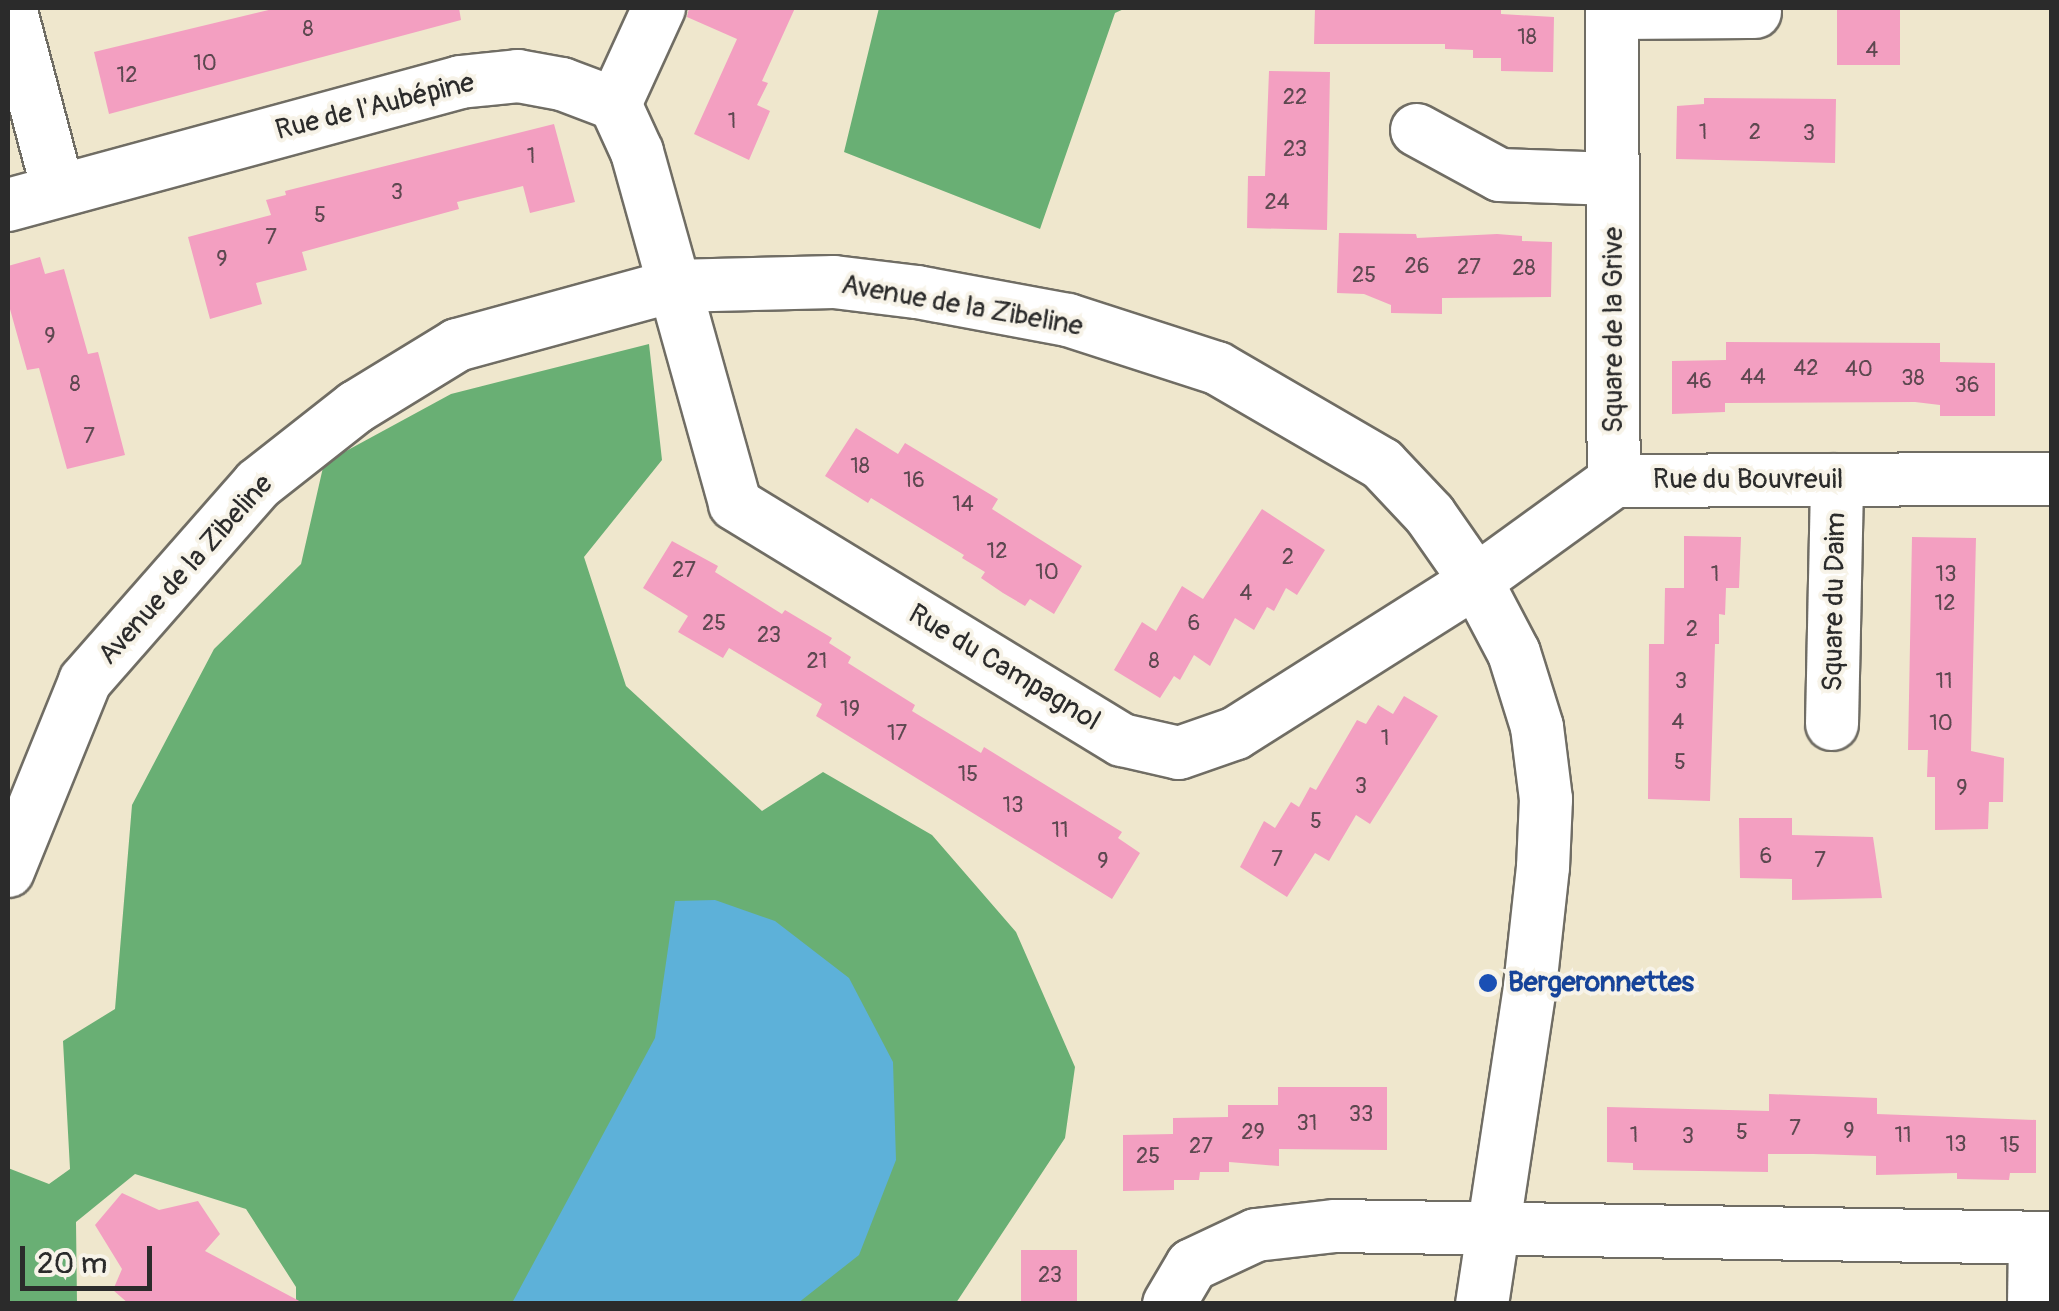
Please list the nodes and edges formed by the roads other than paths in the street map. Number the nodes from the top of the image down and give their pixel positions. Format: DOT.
graph roads {
  1 [pos="10,8"];
  2 [pos="659,8"];
  3 [pos="1612,10"];
  4 [pos="1755,12"];
  5 [pos="615,104"];
  6 [pos="1417,130"];
  7 [pos="1613,179"];
  8 [pos="58,190"];
  9 [pos="8,205"];
  10 [pos="673,286"];
  11 [pos="2052,479"];
  12 [pos="1837,480"];
  13 [pos="1614,481"];
  14 [pos="1476,580"];
  15 [pos="1832,724"];
  16 [pos="8,870"];
  17 [pos="1492,1227"];
  18 [pos="2043,1239"];
  19 [pos="1169,1304"];
  20 [pos="1482,1304"];
  21 [pos="2034,1304"];
  1 -- 8 [label="street"];
  2 -- 5 [label="street"];
  3 -- 4 [label="street, Square de la Grive"];
  3 -- 7 [label="street, Square de la Grive"];
  5 -- 8 [label="street, Rue de l'Aubépine"];
  5 -- 10 [label="street"];
  6 -- 7 [label="street"];
  7 -- 13 [label="street, Square de la Grive"];
  8 -- 9 [label="street, Rue de l'Aubépine"];
  10 -- 14 [label="street, Avenue de la Zibeline"];
  10 -- 14 [label="street, Rue du Campagnol"];
  10 -- 16 [label="street, Avenue de la Zibeline"];
  11 -- 12 [label="street, Rue du Bouvreuil"];
  12 -- 13 [label="street, Rue du Bouvreuil"];
  12 -- 15 [label="street, Square du Daim"];
  13 -- 14 [label="street, Rue du Bouvreuil"];
  14 -- 17 [label="street, Avenue de la Zibeline"];
  17 -- 18 [label="street"];
  17 -- 19 [label="street"];
  17 -- 20 [label="street, Avenue de la Zibeline"];
  18 -- 21 [label="street"];
}
